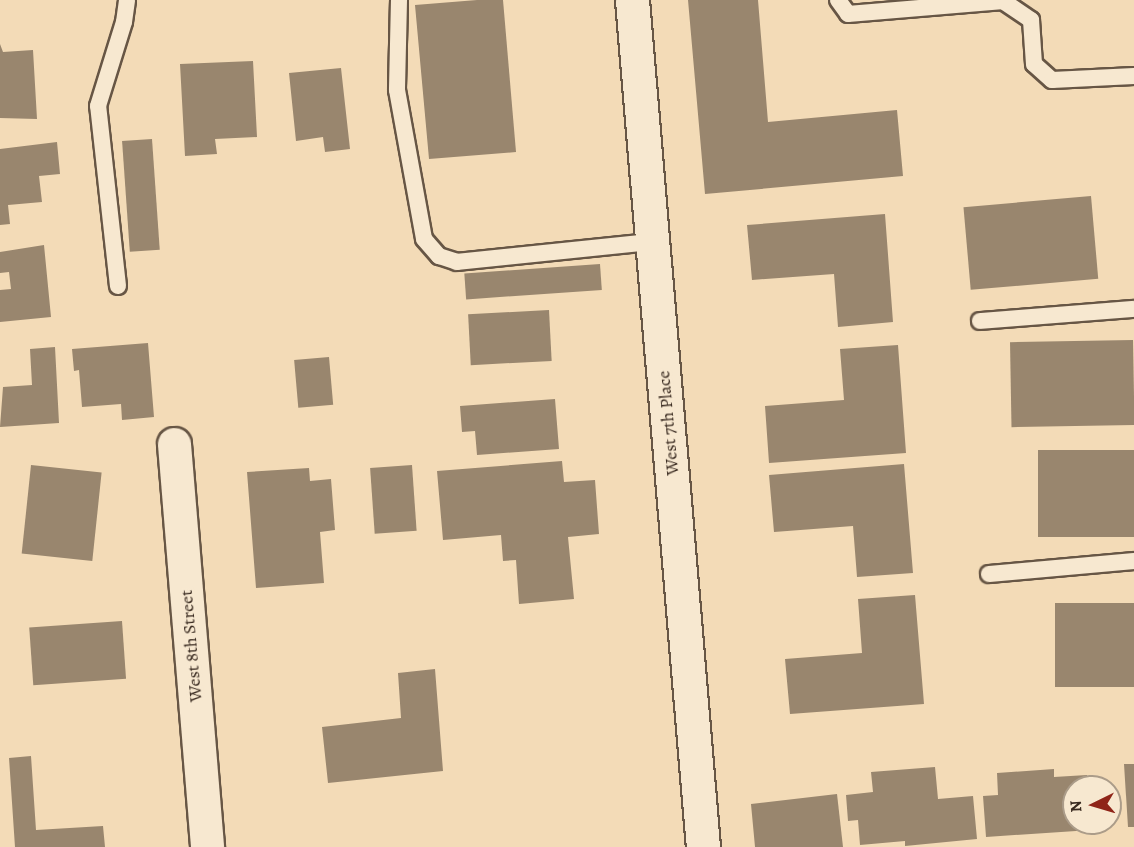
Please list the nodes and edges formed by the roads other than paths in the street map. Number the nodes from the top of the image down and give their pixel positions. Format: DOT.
graph roads {
  1 [pos="126,0"];
  2 [pos="399,0"];
  3 [pos="632,0"];
  4 [pos="838,0"];
  5 [pos="1134,76"];
  6 [pos="652,242"];
  7 [pos="118,286"];
  8 [pos="1134,309"];
  9 [pos="980,321"];
  10 [pos="174,444"];
  11 [pos="1134,561"];
  12 [pos="989,574"];
  13 [pos="207,847"];
  14 [pos="703,847"];
  1 -- 7 [label="lane"];
  2 -- 6 [label="lane"];
  3 -- 6 [label="street, West 7th Place"];
  4 -- 5 [label="lane"];
  6 -- 14 [label="street, West 7th Place"];
  8 -- 9 [label="lane"];
  10 -- 13 [label="street, West 8th Street"];
  11 -- 12 [label="lane"];
}
